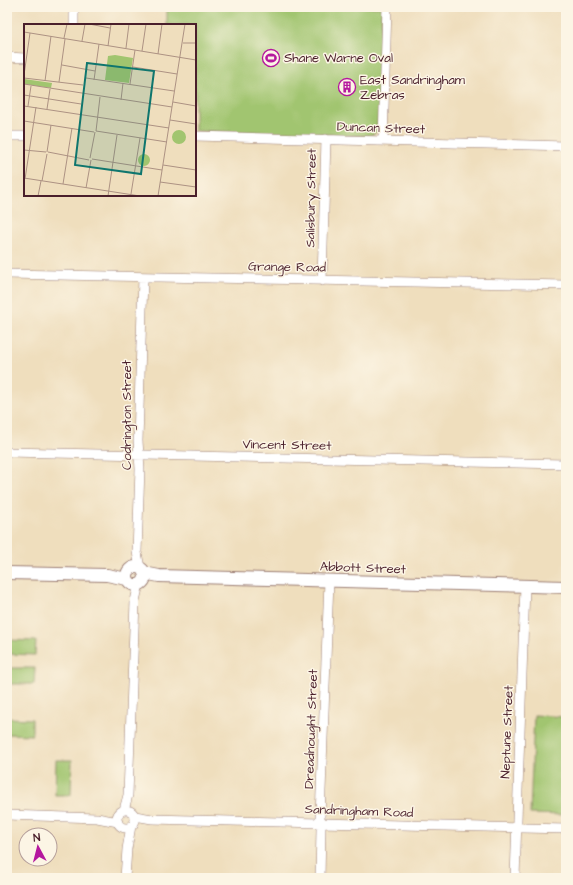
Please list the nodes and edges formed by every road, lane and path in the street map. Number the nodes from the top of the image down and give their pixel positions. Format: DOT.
graph roads {
  1 [pos="74,7"];
  2 [pos="387,7"];
  3 [pos="74,24"];
  4 [pos="7,57"];
  5 [pos="24,58"];
  6 [pos="7,136"];
  7 [pos="24,136"];
  8 [pos="196,136"];
  9 [pos="326,139"];
  10 [pos="383,141"];
  11 [pos="566,146"];
  12 [pos="7,274"];
  13 [pos="143,277"];
  14 [pos="322,281"];
  15 [pos="566,285"];
  16 [pos="7,452"];
  17 [pos="139,455"];
  18 [pos="566,464"];
  19 [pos="7,573"];
  20 [pos="136,576"];
  21 [pos="329,581"];
  22 [pos="525,586"];
  23 [pos="566,587"];
  24 [pos="7,815"];
  25 [pos="127,819"];
  26 [pos="321,823"];
  27 [pos="517,828"];
  28 [pos="566,829"];
  29 [pos="126,878"];
  30 [pos="320,878"];
  31 [pos="515,878"];
  1 -- 3 [label="street"];
  2 -- 10 [label="street"];
  4 -- 5 [label="street"];
  6 -- 7 [label="street"];
  8 -- 9 [label="street, Duncan Street"];
  9 -- 10 [label="street, Duncan Street"];
  9 -- 14 [label="street, Salisbury Street"];
  10 -- 11 [label="street, Duncan Street"];
  12 -- 13 [label="street, Grange Road"];
  13 -- 14 [label="street, Grange Road"];
  13 -- 17 [label="street, Codrington Street"];
  14 -- 15 [label="street, Grange Road"];
  16 -- 17 [label="street, Vincent Street"];
  17 -- 18 [label="street, Vincent Street"];
  17 -- 20 [label="street, Codrington Street"];
  19 -- 20 [label="street, Abbott Street"];
  20 -- 21 [label="street, Abbott Street"];
  20 -- 25 [label="street, Codrington Street"];
  21 -- 22 [label="street, Abbott Street"];
  21 -- 26 [label="street, Dreadnought Street"];
  22 -- 23 [label="street, Abbott Street"];
  22 -- 27 [label="street, Neptune Street"];
  24 -- 25 [label="street, Sandringham Road"];
  25 -- 26 [label="street, Sandringham Road"];
  25 -- 29 [label="street, Codrington Street"];
  26 -- 27 [label="street, Sandringham Road"];
  26 -- 30 [label="street, Dreadnought Street"];
  27 -- 28 [label="street, Sandringham Road"];
  27 -- 31 [label="street, Neptune Street"];
}
